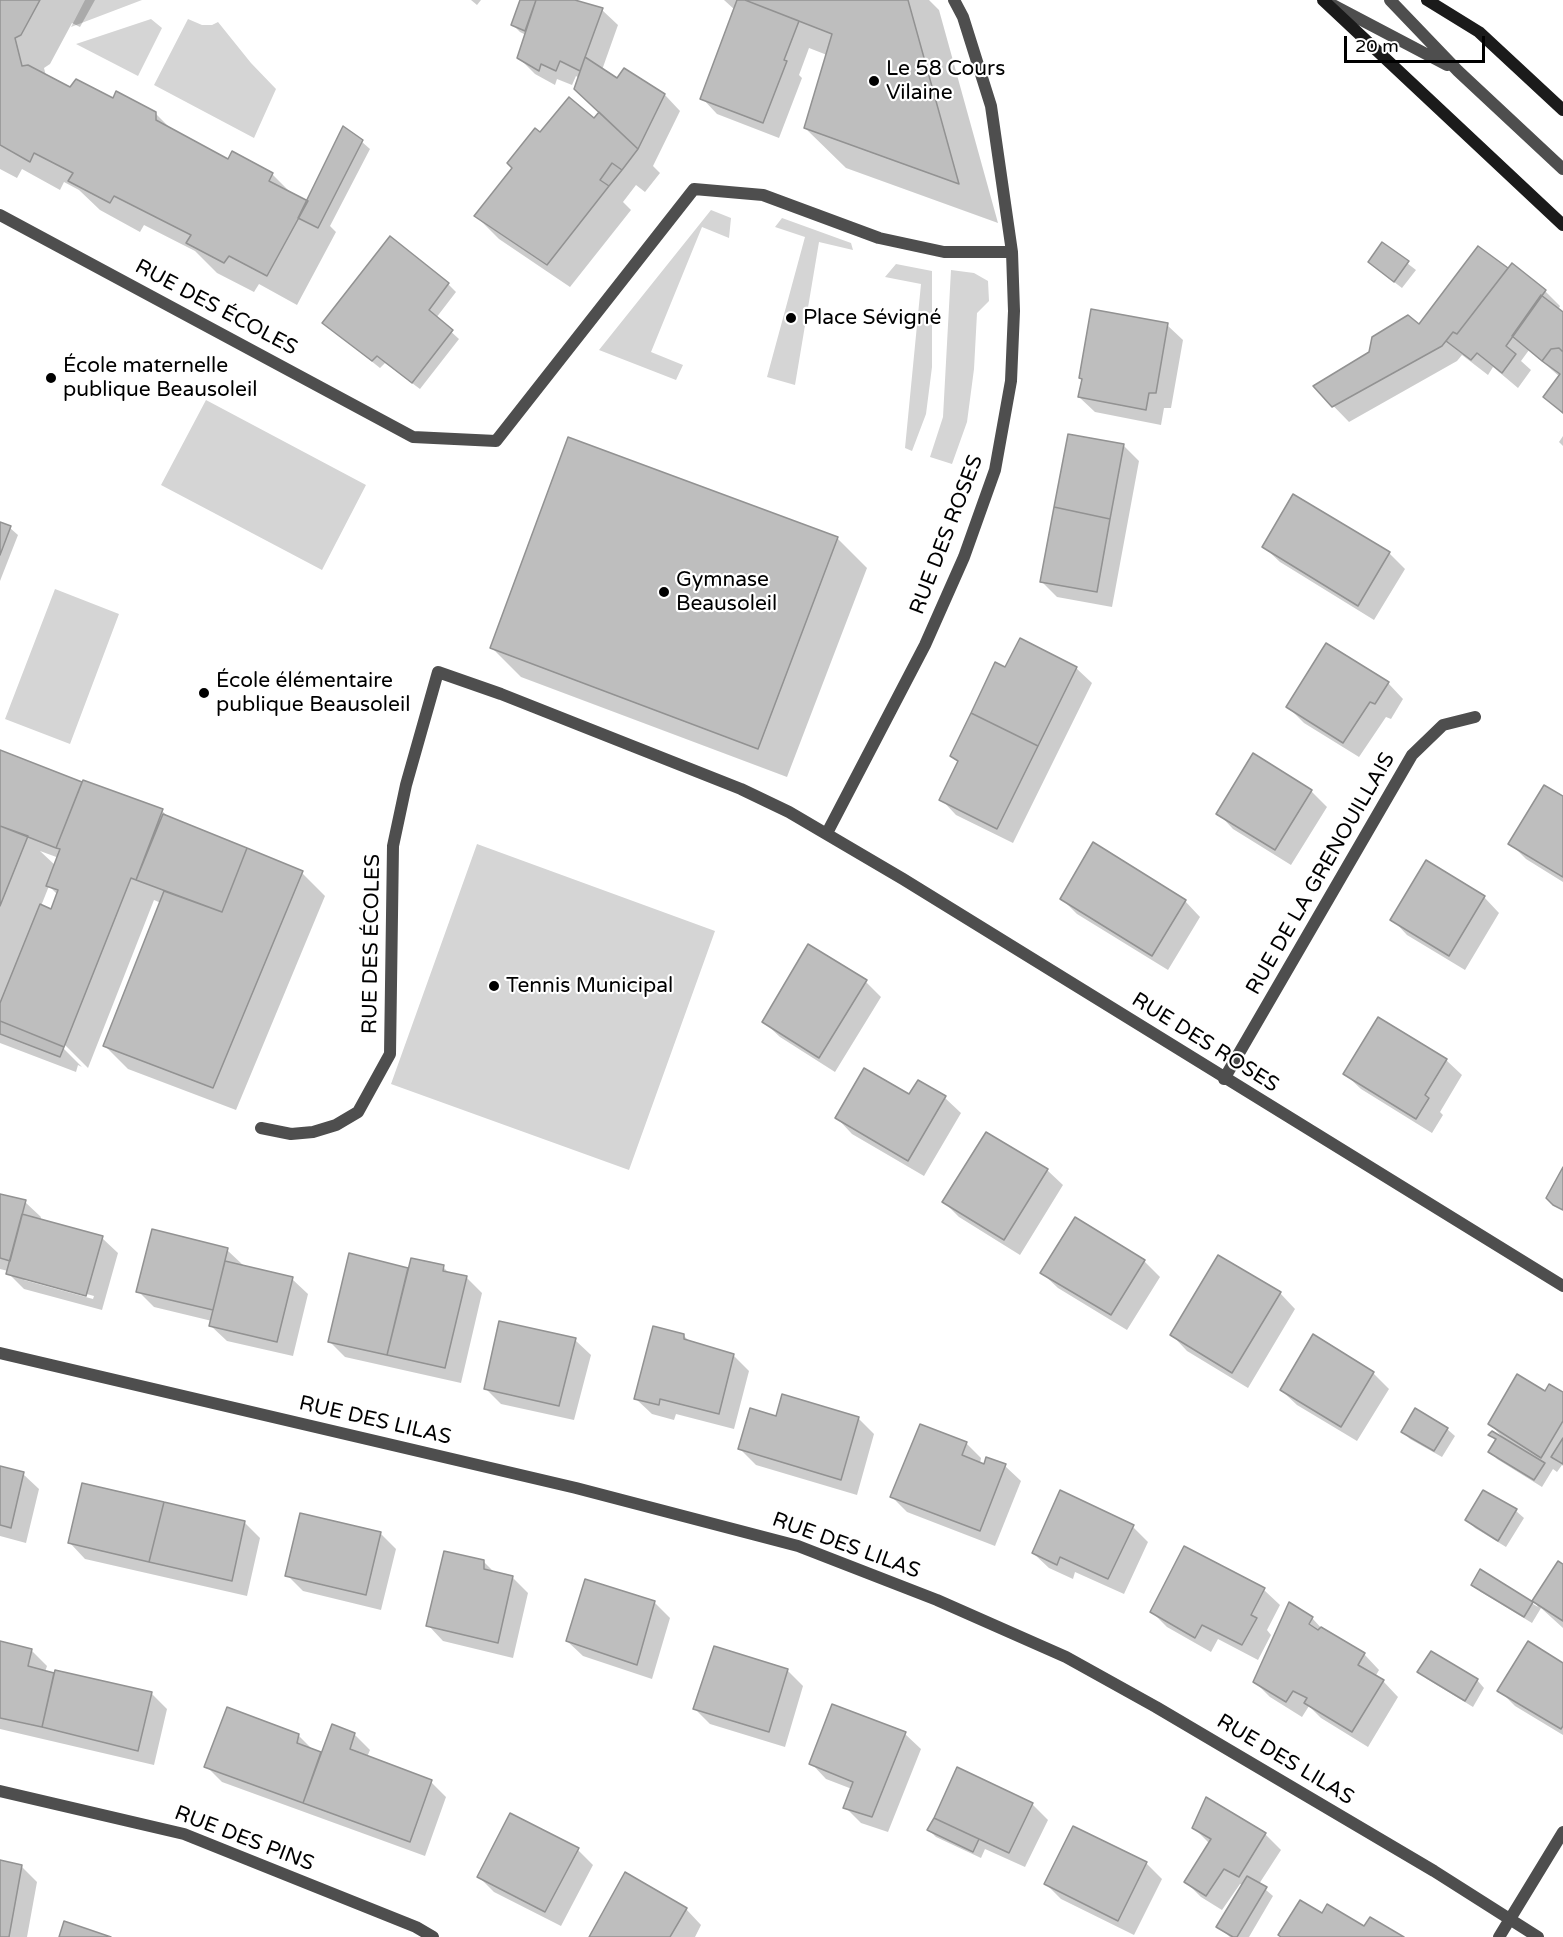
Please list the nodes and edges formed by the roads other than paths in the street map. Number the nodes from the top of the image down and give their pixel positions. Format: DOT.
graph roads {
  1 [pos="954,0"];
  2 [pos="967,0"];
  3 [pos="1390,0"];
  4 [pos="1427,0"];
  5 [pos="1324,1"];
  6 [pos="963,17"];
  7 [pos="1458,71"];
  8 [pos="1563,110"];
  9 [pos="1563,169"];
  10 [pos="0,214"];
  11 [pos="1563,225"];
  12 [pos="1012,252"];
  13 [pos="438,672"];
  14 [pos="1475,717"];
  15 [pos="827,833"];
  16 [pos="1224,1079"];
  17 [pos="261,1128"];
  18 [pos="1563,1286"];
  19 [pos="0,1353"];
  20 [pos="0,1791"];
  21 [pos="1563,1832"];
  22 [pos="1510,1920"];
  23 [pos="433,1937"];
  24 [pos="1500,1937"];
  25 [pos="1538,1937"];
  1 -- 6 [label="street, RUE DES ROSES"];
  2 -- 6 [label="street"];
  3 -- 7 [label="street"];
  4 -- 8 [label="main road"];
  5 -- 7 [label="street"];
  5 -- 11 [label="main road"];
  6 -- 12 [label="street, RUE DES ROSES"];
  7 -- 9 [label="street"];
  10 -- 12 [label="street, RUE DES ÉCOLES"];
  12 -- 15 [label="street, RUE DES ROSES"];
  13 -- 15 [label="street, RUE DES ROSES"];
  13 -- 17 [label="street, RUE DES ÉCOLES"];
  14 -- 16 [label="street, RUE DE LA GRENOUILLAIS"];
  15 -- 16 [label="street, RUE DES ROSES"];
  16 -- 18 [label="street, RUE DES ROSES"];
  19 -- 22 [label="street, RUE DES LILAS"];
  20 -- 23 [label="street, RUE DES PINS"];
  21 -- 22 [label="street"];
  22 -- 24 [label="street"];
  22 -- 25 [label="street, RUE DES LILAS"];
}
